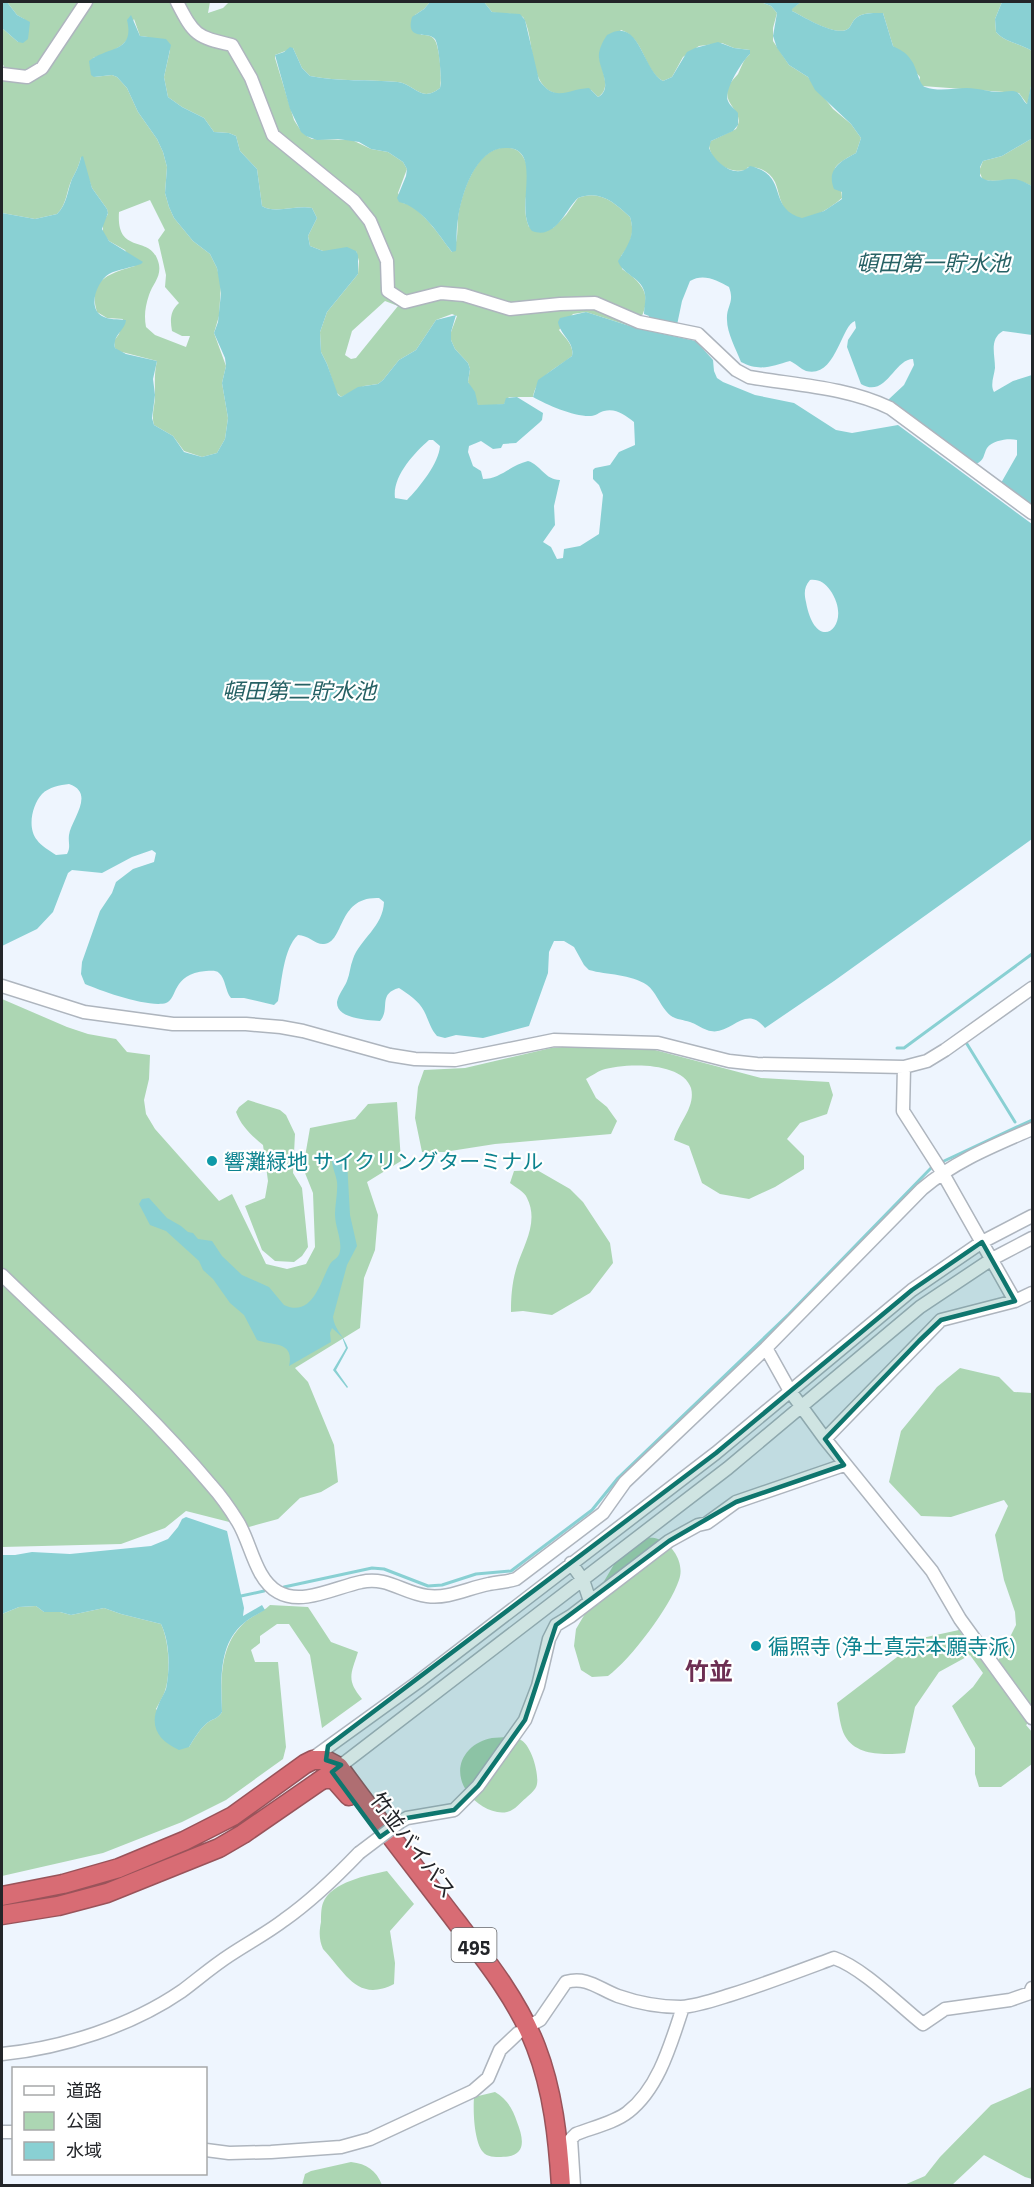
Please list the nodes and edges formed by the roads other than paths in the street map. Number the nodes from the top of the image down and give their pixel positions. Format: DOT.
graph roads {
  1 [pos="86,2"];
  2 [pos="177,2"];
  3 [pos="2,74"];
  4 [pos="1032,513"];
  5 [pos="2,986"];
  6 [pos="1032,988"];
  7 [pos="904,1067"];
  8 [pos="1032,1129"];
  9 [pos="942,1172"];
  10 [pos="1032,1216"];
  11 [pos="1032,1238"];
  12 [pos="982,1242"];
  13 [pos="992,1259"];
  14 [pos="2,1275"];
  15 [pos="1032,1293"];
  16 [pos="1015,1301"];
  17 [pos="766,1348"];
  18 [pos="790,1390"];
  19 [pos="802,1407"];
  20 [pos="825,1439"];
  21 [pos="844,1465"];
  22 [pos="571,1563"];
  23 [pos="583,1580"];
  24 [pos="590,1601"];
  25 [pos="1032,1718"];
  26 [pos="335,1768"];
  27 [pos="2,1896"];
  28 [pos="2,1915"];
  29 [pos="1032,1988"];
  30 [pos="683,2007"];
  31 [pos="522,2030"];
  32 [pos="2,2054"];
  33 [pos="207,2150"];
  34 [pos="561,2177"];
  35 [pos="574,2186"];
  1 -- 3 [label="street"];
  2 -- 4 [label="street"];
  5 -- 7 [label="street"];
  6 -- 7 [label="street"];
  7 -- 9 [label="street"];
  8 -- 9 [label="street"];
  9 -- 12 [label="street"];
  9 -- 17 [label="street"];
  10 -- 12 [label="street"];
  11 -- 13 [label="street"];
  12 -- 13 [label="street"];
  12 -- 18 [label="street"];
  13 -- 16 [label="street"];
  13 -- 19 [label="street"];
  14 -- 17 [label="street"];
  15 -- 16 [label="street"];
  16 -- 20 [label="street"];
  17 -- 18 [label="street"];
  18 -- 19 [label="street"];
  18 -- 22 [label="street"];
  19 -- 20 [label="street"];
  19 -- 23 [label="street"];
  20 -- 21 [label="street"];
  21 -- 24 [label="street"];
  21 -- 25 [label="street"];
  22 -- 23 [label="street"];
  22 -- 26 [label="street"];
  23 -- 24 [label="street"];
  23 -- 26 [label="street"];
  24 -- 32 [label="street, bridge"];
  26 -- 27 [label="highway"];
  26 -- 28 [label="highway"];
  26 -- 31 [label="highway, 竹並バイパス / 495"];
  29 -- 30 [label="street"];
  30 -- 31 [label="street"];
  30 -- 34 [label="street"];
  31 -- 33 [label="street"];
  31 -- 34 [label="highway, 竹並バイパス / 495"];
  34 -- 35 [label="street"];
}
